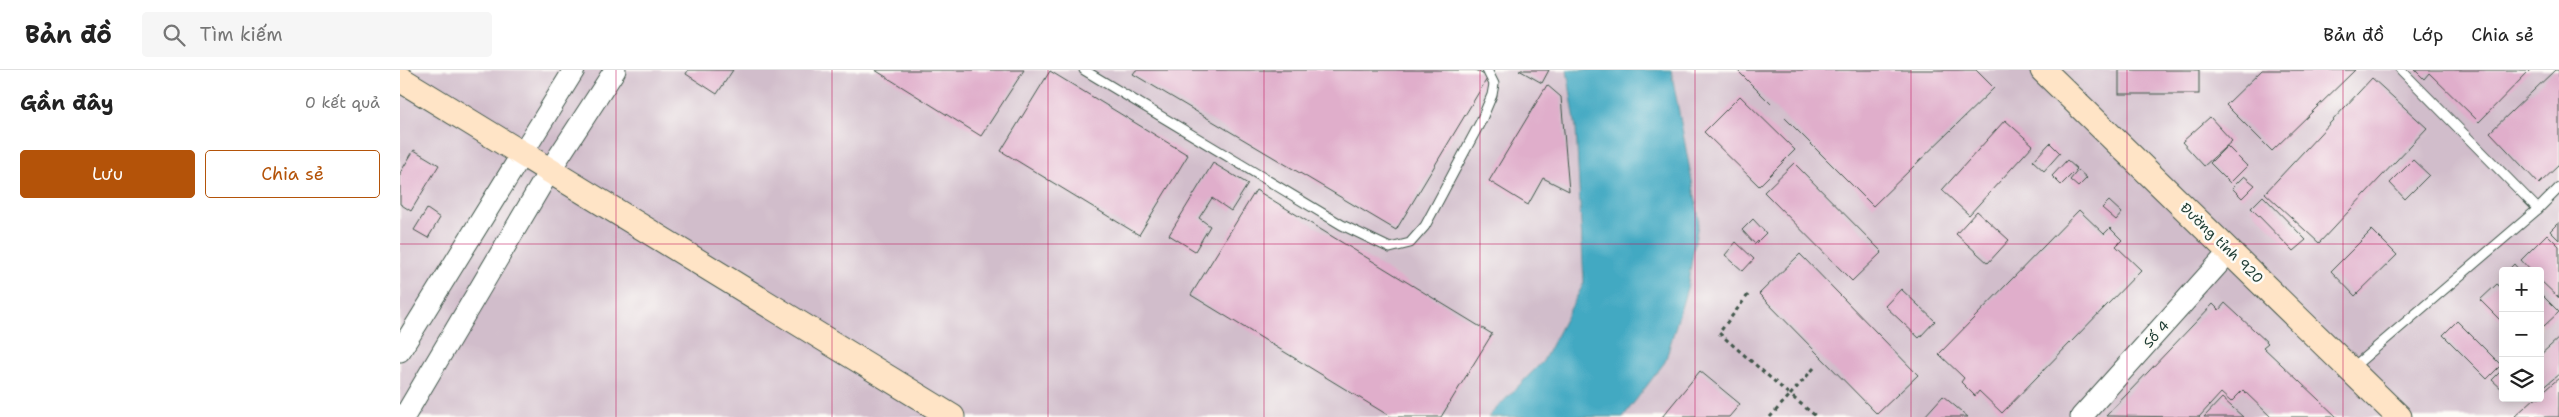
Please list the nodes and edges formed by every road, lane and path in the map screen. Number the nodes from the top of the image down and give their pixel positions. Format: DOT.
graph roads {
  1 [pos="574,70"];
  2 [pos="615,70"];
  3 [pos="1084,70"];
  4 [pos="1487,70"];
  5 [pos="2043,70"];
  6 [pos="2401,70"];
  7 [pos="400,79"];
  8 [pos="521,152"];
  9 [pos="550,170"];
  10 [pos="2559,188"];
  11 [pos="2538,209"];
  12 [pos="2230,251"];
  13 [pos="1748,295"];
  14 [pos="400,351"];
  15 [pos="1814,368"];
  16 [pos="2351,370"];
  17 [pos="1790,395"];
  18 [pos="404,417"];
  19 [pos="952,417"];
  20 [pos="1770,417"];
  21 [pos="1817,417"];
  22 [pos="2082,417"];
  23 [pos="2399,417"];
  1 -- 8 [label="street"];
  2 -- 9 [label="street"];
  3 -- 4 [label="lane"];
  5 -- 12 [label="main road, Đường tỉnh 920"];
  6 -- 11 [label="lane"];
  7 -- 8 [label="main road"];
  8 -- 9 [label="main road"];
  8 -- 14 [label="street"];
  9 -- 18 [label="street"];
  9 -- 19 [label="main road"];
  10 -- 11 [label="lane"];
  11 -- 16 [label="lane"];
  12 -- 16 [label="main road, Đường tỉnh 920"];
  12 -- 22 [label="street, Số 4"];
  13 -- 17 [label="path"];
  15 -- 17 [label="path"];
  16 -- 23 [label="main road, Đường tỉnh 920"];
  17 -- 20 [label="path"];
  17 -- 21 [label="path"];
}
